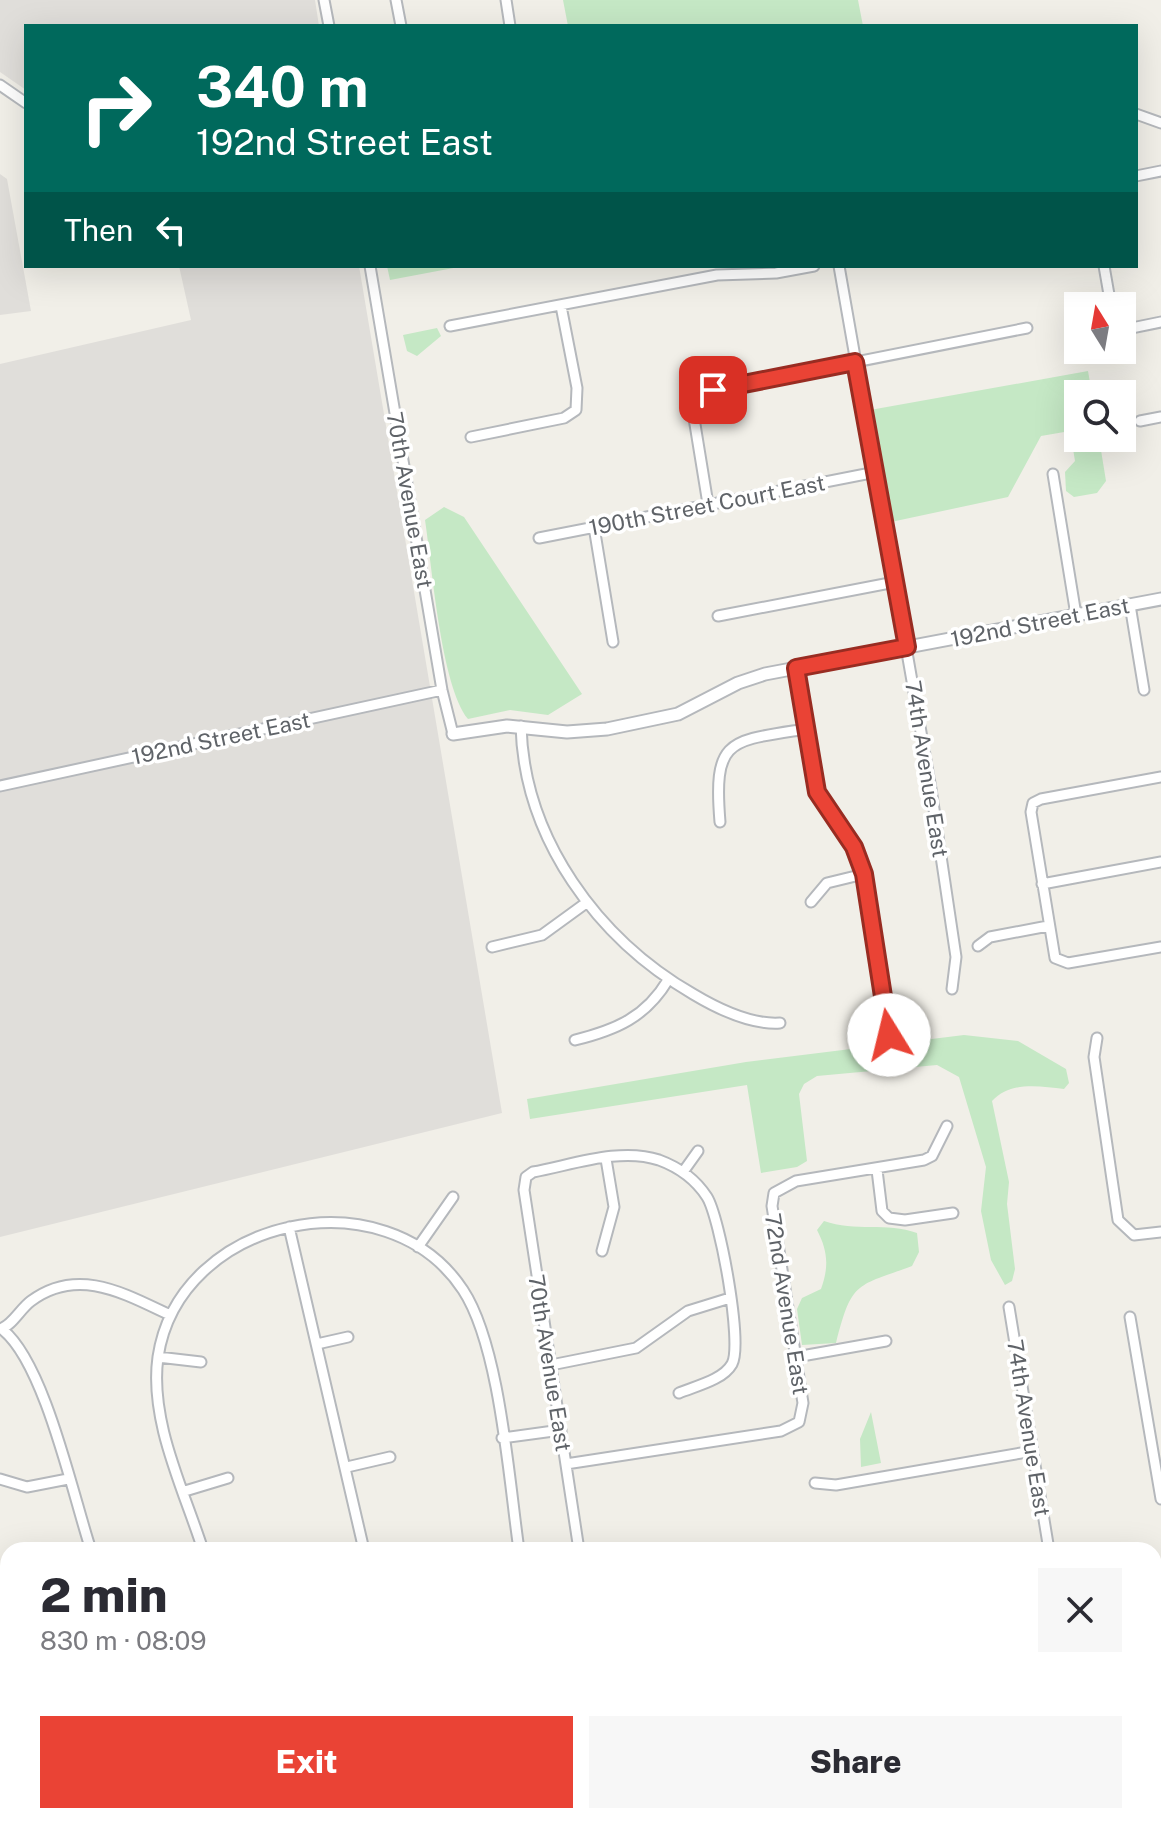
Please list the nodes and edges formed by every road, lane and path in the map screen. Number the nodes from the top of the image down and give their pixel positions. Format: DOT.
graph roads {
  1 [pos="324,0"];
  2 [pos="396,0"];
  3 [pos="506,0"];
  4 [pos="329,24"];
  5 [pos="401,24"];
  6 [pos="510,24"];
  7 [pos="0,85"];
  8 [pos="24,102"];
  9 [pos="1138,115"];
  10 [pos="1161,123"];
  11 [pos="1161,171"];
  12 [pos="1138,176"];
  13 [pos="370,268"];
  14 [pos="803,268"];
  15 [pos="839,268"];
  16 [pos="1104,268"];
  17 [pos="1109,292"];
  18 [pos="561,306"];
  19 [pos="1161,322"];
  20 [pos="450,326"];
  21 [pos="1136,327"];
  22 [pos="1027,328"];
  23 [pos="855,362"];
  24 [pos="1161,417"];
  25 [pos="1140,421"];
  26 [pos="471,437"];
  27 [pos="876,472"];
  28 [pos="1053,474"];
  29 [pos="708,504"];
  30 [pos="594,527"];
  31 [pos="539,538"];
  32 [pos="895,582"];
  33 [pos="1161,599"];
  34 [pos="1130,605"];
  35 [pos="1076,615"];
  36 [pos="718,616"];
  37 [pos="613,642"];
  38 [pos="907,647"];
  39 [pos="796,668"];
  40 [pos="442,690"];
  41 [pos="1144,690"];
  42 [pos="521,726"];
  43 [pos="806,729"];
  44 [pos="453,734"];
  45 [pos="1161,777"];
  46 [pos="0,786"];
  47 [pos="720,822"];
  48 [pos="1161,862"];
  49 [pos="864,874"];
  50 [pos="1042,884"];
  51 [pos="811,902"];
  52 [pos="586,903"];
  53 [pos="1048,926"];
  54 [pos="978,946"];
  55 [pos="492,947"];
  56 [pos="1161,947"];
  57 [pos="668,980"];
  58 [pos="952,989"];
  59 [pos="780,1023"];
  60 [pos="889,1035"];
  61 [pos="1097,1038"];
  62 [pos="575,1040"];
  63 [pos="947,1126"];
  64 [pos="698,1151"];
  65 [pos="606,1159"];
  66 [pos="877,1170"];
  67 [pos="683,1172"];
  68 [pos="453,1197"];
  69 [pos="953,1213"];
  70 [pos="289,1227"];
  71 [pos="1161,1232"];
  72 [pos="418,1247"];
  73 [pos="602,1251"];
  74 [pos="730,1298"];
  75 [pos="1009,1307"];
  76 [pos="170,1315"];
  77 [pos="1130,1317"];
  78 [pos="1,1330"];
  79 [pos="348,1337"];
  80 [pos="886,1341"];
  81 [pos="317,1344"];
  82 [pos="158,1357"];
  83 [pos="796,1357"];
  84 [pos="201,1362"];
  85 [pos="551,1365"];
  86 [pos="679,1393"];
  87 [pos="561,1430"];
  88 [pos="502,1438"];
  89 [pos="1033,1451"];
  90 [pos="390,1457"];
  91 [pos="566,1464"];
  92 [pos="1159,1466"];
  93 [pos="347,1467"];
  94 [pos="228,1478"];
  95 [pos="0,1479"];
  96 [pos="68,1479"];
  97 [pos="815,1483"];
  98 [pos="185,1491"];
  99 [pos="1161,1499"];
  100 [pos="88,1542"];
  101 [pos="201,1542"];
  102 [pos="362,1542"];
  103 [pos="518,1542"];
  104 [pos="578,1542"];
  105 [pos="1048,1542"];
  1 -- 4 [label="street"];
  2 -- 5 [label="street"];
  3 -- 6 [label="street"];
  7 -- 8 [label="street"];
  9 -- 10 [label="street"];
  11 -- 12 [label="street"];
  13 -- 40 [label="street, 70th Avenue East"];
  14 -- 18 [label="street"];
  15 -- 23 [label="street, 74th Avenue East"];
  16 -- 17 [label="street"];
  18 -- 20 [label="street"];
  18 -- 26 [label="street"];
  19 -- 21 [label="street"];
  22 -- 23 [label="street"];
  23 -- 27 [label="street, 74th Avenue East"];
  23 -- 29 [label="street"];
  24 -- 25 [label="street"];
  27 -- 29 [label="street, 190th Street Court East"];
  27 -- 32 [label="street, 74th Avenue East"];
  28 -- 35 [label="street"];
  29 -- 30 [label="street, 190th Street Court East"];
  30 -- 31 [label="street, 190th Street Court East"];
  30 -- 37 [label="street"];
  32 -- 36 [label="street"];
  32 -- 38 [label="street, 74th Avenue East"];
  33 -- 34 [label="street, 192nd Street East"];
  34 -- 35 [label="street, 192nd Street East"];
  34 -- 41 [label="street"];
  35 -- 38 [label="street, 192nd Street East"];
  38 -- 39 [label="street, 192nd Street East"];
  38 -- 58 [label="street, 74th Avenue East"];
  39 -- 42 [label="street, 192nd Street East"];
  39 -- 43 [label="street"];
  40 -- 44 [label="street, 70th Avenue East"];
  40 -- 46 [label="street, 192nd Street East"];
  42 -- 44 [label="street, 192nd Street East"];
  42 -- 52 [label="street"];
  43 -- 47 [label="street"];
  43 -- 49 [label="street"];
  45 -- 50 [label="street"];
  48 -- 50 [label="street"];
  49 -- 51 [label="street"];
  49 -- 60 [label="street"];
  50 -- 53 [label="street"];
  52 -- 55 [label="street"];
  52 -- 57 [label="street"];
  53 -- 54 [label="street"];
  53 -- 56 [label="street"];
  57 -- 59 [label="street"];
  57 -- 62 [label="street"];
  61 -- 71 [label="street"];
  63 -- 66 [label="street"];
  64 -- 67 [label="street"];
  65 -- 67 [label="street"];
  65 -- 73 [label="street"];
  65 -- 85 [label="street, 70th Avenue East"];
  66 -- 69 [label="street"];
  66 -- 83 [label="street, 72nd Avenue East"];
  67 -- 74 [label="street"];
  68 -- 72 [label="street"];
  70 -- 72 [label="street"];
  70 -- 76 [label="street"];
  70 -- 81 [label="street"];
  72 -- 88 [label="street"];
  74 -- 85 [label="street"];
  74 -- 86 [label="street"];
  75 -- 89 [label="street, 74th Avenue East"];
  76 -- 78 [label="street"];
  76 -- 82 [label="street"];
  77 -- 92 [label="street"];
  78 -- 96 [label="street"];
  79 -- 81 [label="street"];
  80 -- 83 [label="street"];
  81 -- 93 [label="street"];
  82 -- 84 [label="street"];
  82 -- 98 [label="street"];
  83 -- 91 [label="street, 72nd Avenue East"];
  85 -- 87 [label="street, 70th Avenue East"];
  87 -- 88 [label="street"];
  87 -- 91 [label="street, 70th Avenue East"];
  88 -- 103 [label="street"];
  89 -- 97 [label="street"];
  89 -- 105 [label="street, 74th Avenue East"];
  90 -- 93 [label="street"];
  91 -- 104 [label="street, 70th Avenue East"];
  92 -- 99 [label="street"];
  93 -- 102 [label="street"];
  94 -- 98 [label="street"];
  95 -- 96 [label="street"];
  96 -- 100 [label="street"];
  98 -- 101 [label="street"];
}
